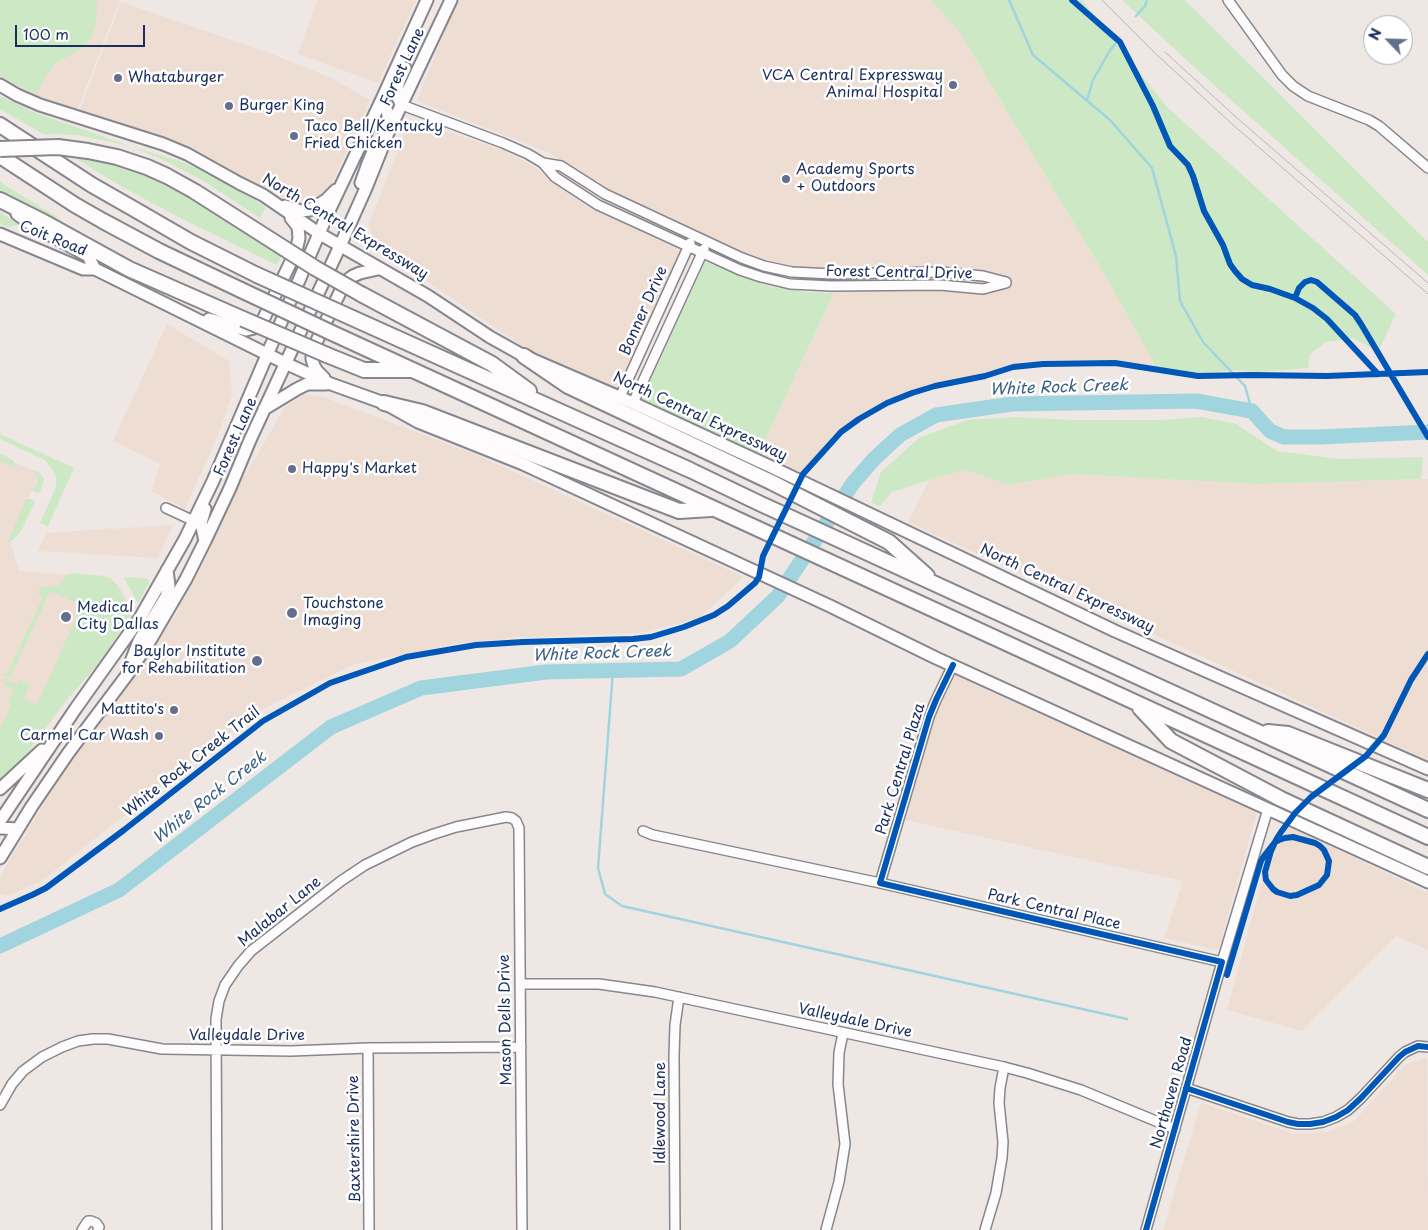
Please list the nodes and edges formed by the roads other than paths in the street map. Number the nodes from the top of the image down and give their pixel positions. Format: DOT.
graph roads {
  1 [pos="451,0"];
  2 [pos="1228,0"];
  3 [pos="426,1"];
  4 [pos="0,85"];
  5 [pos="382,99"];
  6 [pos="402,105"];
  7 [pos="0,125"];
  8 [pos="0,149"];
  9 [pos="0,156"];
  10 [pos="543,162"];
  11 [pos="1428,168"];
  12 [pos="348,172"];
  13 [pos="0,200"];
  14 [pos="270,201"];
  15 [pos="358,207"];
  16 [pos="0,234"];
  17 [pos="320,234"];
  18 [pos="694,236"];
  19 [pos="707,242"];
  20 [pos="340,246"];
  21 [pos="688,247"];
  22 [pos="702,253"];
  23 [pos="94,269"];
  24 [pos="378,269"];
  25 [pos="833,274"];
  26 [pos="832,286"];
  27 [pos="179,310"];
  28 [pos="267,354"];
  29 [pos="524,356"];
  30 [pos="285,363"];
  31 [pos="417,370"];
  32 [pos="331,384"];
  33 [pos="620,397"];
  34 [pos="384,403"];
  35 [pos="633,403"];
  36 [pos="554,408"];
  37 [pos="264,409"];
  38 [pos="212,481"];
  39 [pos="166,508"];
  40 [pos="715,509"];
  41 [pos="194,521"];
  42 [pos="185,539"];
  43 [pos="205,541"];
  44 [pos="167,570"];
  45 [pos="937,585"];
  46 [pos="953,665"];
  47 [pos="127,675"];
  48 [pos="1134,702"];
  49 [pos="1255,730"];
  50 [pos="58,735"];
  51 [pos="1428,769"];
  52 [pos="0,789"];
  53 [pos="1428,790"];
  54 [pos="1268,809"];
  55 [pos="1428,810"];
  56 [pos="3,811"];
  57 [pos="28,814"];
  58 [pos="506,817"];
  59 [pos="0,821"];
  60 [pos="0,828"];
  61 [pos="18,829"];
  62 [pos="643,831"];
  63 [pos="1428,836"];
  64 [pos="0,858"];
  65 [pos="1428,867"];
  66 [pos="1428,882"];
  67 [pos="880,883"];
  68 [pos="1222,962"];
  69 [pos="520,984"];
  70 [pos="679,997"];
  71 [pos="843,1033"];
  72 [pos="520,1047"];
  73 [pos="1428,1047"];
  74 [pos="368,1048"];
  75 [pos="216,1049"];
  76 [pos="1004,1067"];
  77 [pos="1186,1088"];
  78 [pos="0,1105"];
  79 [pos="1175,1129"];
  80 [pos="82,1230"];
  81 [pos="98,1230"];
  82 [pos="217,1230"];
  83 [pos="369,1230"];
  84 [pos="522,1230"];
  85 [pos="675,1230"];
  86 [pos="826,1230"];
  87 [pos="985,1230"];
  88 [pos="1146,1230"];
  1 -- 6 [label="main road, Forest Lane"];
  2 -- 11 [label="street"];
  3 -- 5 [label="main road, Forest Lane"];
  3 -- 6 [label="main road"];
  4 -- 14 [label="main road, North Central Expressway"];
  5 -- 12 [label="main road, Forest Lane"];
  5 -- 15 [label="main road"];
  6 -- 10 [label="street, Forest Central Drive"];
  6 -- 15 [label="main road, Forest Lane"];
  7 -- 36 [label="highway, bridge"];
  8 -- 36 [label="highway, bridge"];
  9 -- 31 [label="highway, bridge"];
  10 -- 18 [label="street, Forest Central Drive"];
  10 -- 21 [label="street, Forest Central Drive"];
  12 -- 14 [label="main road"];
  12 -- 17 [label="main road, Forest Lane"];
  13 -- 23 [label="main road"];
  13 -- 31 [label="highway, bridge"];
  14 -- 17 [label="main road, North Central Expressway"];
  14 -- 27 [label="main road"];
  15 -- 20 [label="main road, Forest Lane"];
  16 -- 23 [label="main road, Coit Road"];
  17 -- 20 [label="main road, North Central Expressway"];
  17 -- 28 [label="main road, Forest Lane"];
  18 -- 19 [label="street, Forest Central Drive"];
  18 -- 21 [label="street, Bonner Drive"];
  19 -- 22 [label="street, Bonner Drive"];
  19 -- 25 [label="street, Forest Central Drive"];
  20 -- 24 [label="main road, North Central Expressway"];
  20 -- 30 [label="main road, Forest Lane"];
  21 -- 22 [label="street, Forest Central Drive"];
  21 -- 33 [label="street, Bonner Drive"];
  22 -- 26 [label="street, Forest Central Drive"];
  22 -- 35 [label="street, Bonner Drive"];
  23 -- 27 [label="main road"];
  24 -- 29 [label="main road, North Central Expressway"];
  24 -- 32 [label="main road"];
  25 -- 26 [label="street"];
  25 -- 26 [label="street, Forest Central Drive"];
  27 -- 28 [label="main road"];
  28 -- 30 [label="main road"];
  28 -- 38 [label="main road, Forest Lane"];
  29 -- 33 [label="main road, North Central Expressway"];
  29 -- 45 [label="highway"];
  30 -- 32 [label="main road"];
  30 -- 37 [label="main road, Forest Lane"];
  31 -- 40 [label="highway"];
  32 -- 34 [label="main road"];
  32 -- 37 [label="main road"];
  33 -- 35 [label="main road, North Central Expressway"];
  34 -- 40 [label="highway"];
  34 -- 46 [label="main road"];
  35 -- 51 [label="main road, North Central Expressway"];
  36 -- 45 [label="highway"];
  37 -- 43 [label="main road, Forest Lane"];
  38 -- 41 [label="main road, Forest Lane"];
  38 -- 43 [label="main road"];
  39 -- 41 [label="street"];
  40 -- 48 [label="highway"];
  41 -- 42 [label="main road, Forest Lane"];
  42 -- 43 [label="main road"];
  42 -- 44 [label="main road, Forest Lane"];
  43 -- 47 [label="main road, Forest Lane"];
  44 -- 47 [label="main road"];
  44 -- 50 [label="main road, Forest Lane"];
  45 -- 49 [label="highway"];
  46 -- 54 [label="main road"];
  46 -- 67 [label="street, Park Central Plaza"];
  47 -- 57 [label="main road, Forest Lane"];
  48 -- 63 [label="highway"];
  48 -- 65 [label="highway"];
  49 -- 53 [label="highway"];
  49 -- 55 [label="highway"];
  50 -- 52 [label="main road"];
  50 -- 56 [label="main road, Forest Lane"];
  54 -- 66 [label="main road"];
  54 -- 68 [label="street, Northaven Road"];
  56 -- 57 [label="main road"];
  56 -- 59 [label="main road, Forest Lane"];
  57 -- 61 [label="main road, Forest Lane"];
  58 -- 69 [label="street, Mason Dells Drive"];
  58 -- 75 [label="street, Malabar Lane"];
  60 -- 61 [label="main road"];
  61 -- 64 [label="main road, Forest Lane"];
  62 -- 67 [label="street, Park Central Place"];
  67 -- 68 [label="street, Park Central Place"];
  68 -- 77 [label="street, Northaven Road"];
  69 -- 70 [label="street, Valleydale Drive"];
  69 -- 72 [label="street, Mason Dells Drive"];
  70 -- 71 [label="street, Valleydale Drive"];
  70 -- 85 [label="street, Idlewood Lane"];
  71 -- 76 [label="street, Valleydale Drive"];
  71 -- 86 [label="street"];
  72 -- 74 [label="street, Valleydale Drive"];
  72 -- 84 [label="street, Mason Dells Drive"];
  73 -- 77 [label="street"];
  74 -- 75 [label="street, Valleydale Drive"];
  74 -- 83 [label="street, Baxtershire Drive"];
  75 -- 78 [label="street, Valleydale Drive"];
  75 -- 82 [label="street, Malabar Lane"];
  76 -- 79 [label="street, Valleydale Drive"];
  76 -- 87 [label="street"];
  77 -- 79 [label="street, Northaven Road"];
  79 -- 88 [label="street, Northaven Road"];
  80 -- 81 [label="street"];
}
